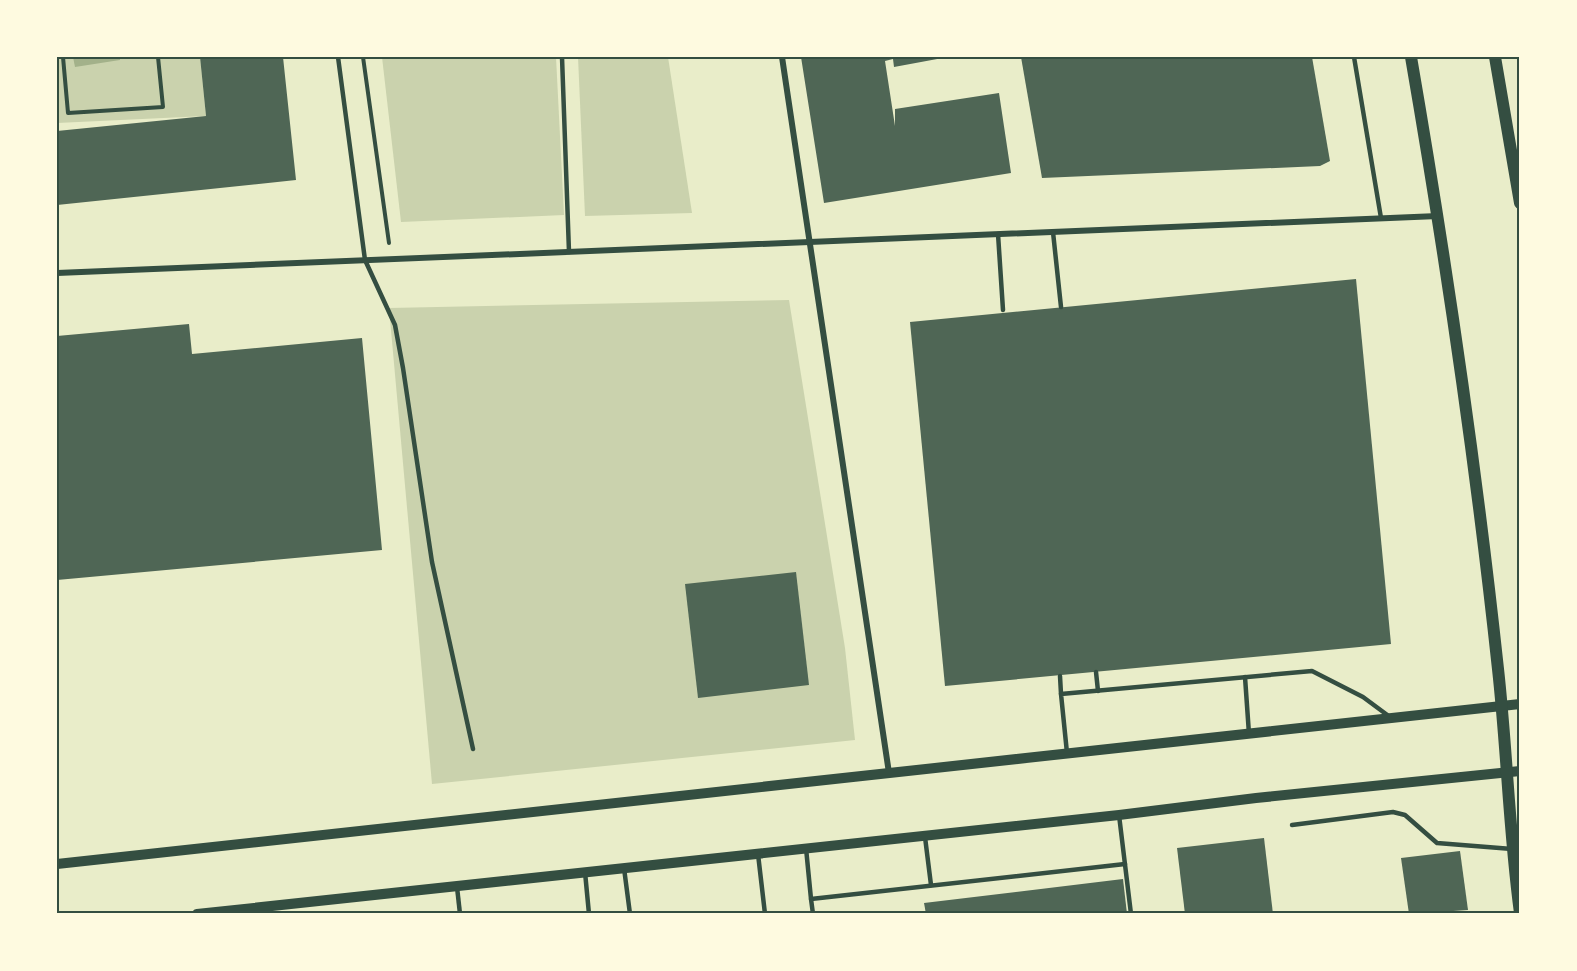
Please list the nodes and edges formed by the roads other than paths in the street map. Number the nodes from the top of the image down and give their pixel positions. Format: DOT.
graph roads {
  1 [pos="338,57"];
  2 [pos="562,57"];
  3 [pos="782,57"];
  4 [pos="1354,57"];
  5 [pos="1411,57"];
  6 [pos="1495,57"];
  7 [pos="1516,149"];
  8 [pos="1520,202"];
  9 [pos="1439,216"];
  10 [pos="1381,218"];
  11 [pos="1053,232"];
  12 [pos="998,234"];
  13 [pos="809,242"];
  14 [pos="569,252"];
  15 [pos="365,260"];
  16 [pos="57,273"];
  17 [pos="1061,307"];
  18 [pos="1003,310"];
  19 [pos="1096,672"];
  20 [pos="1060,676"];
  21 [pos="1245,677"];
  22 [pos="1098,691"];
  23 [pos="1061,694"];
  24 [pos="1520,704"];
  25 [pos="1501,706"];
  26 [pos="1392,718"];
  27 [pos="1249,734"];
  28 [pos="473,749"];
  29 [pos="1067,753"];
  30 [pos="1514,772"];
  31 [pos="889,773"];
  32 [pos="1119,815"];
  33 [pos="1292,825"];
  34 [pos="925,835"];
  35 [pos="806,848"];
  36 [pos="1512,849"];
  37 [pos="758,853"];
  38 [pos="57,864"];
  39 [pos="1125,864"];
  40 [pos="624,868"];
  41 [pos="585,872"];
  42 [pos="457,885"];
  43 [pos="931,885"];
  44 [pos="811,899"];
  45 [pos="243,911"];
  46 [pos="1520,913"];
  47 [pos="197,914"];
  48 [pos="460,914"];
  49 [pos="589,914"];
  50 [pos="630,914"];
  51 [pos="765,914"];
  52 [pos="813,914"];
  53 [pos="1131,914"];
  1 -- 15 [label="lane"];
  2 -- 14 [label="lane"];
  3 -- 13 [label="street"];
  4 -- 10 [label="lane"];
  5 -- 9 [label="main road"];
  6 -- 7 [label="main road"];
  7 -- 8 [label="main road"];
  9 -- 10 [label="street"];
  9 -- 25 [label="main road"];
  10 -- 11 [label="street"];
  11 -- 12 [label="street"];
  11 -- 17 [label="lane"];
  12 -- 13 [label="street"];
  12 -- 18 [label="lane"];
  13 -- 14 [label="street"];
  13 -- 31 [label="street"];
  14 -- 15 [label="street"];
  15 -- 16 [label="street"];
  15 -- 28 [label="lane"];
  19 -- 22 [label="lane"];
  20 -- 23 [label="lane"];
  21 -- 22 [label="lane"];
  21 -- 26 [label="lane"];
  21 -- 27 [label="lane"];
  22 -- 23 [label="lane"];
  23 -- 29 [label="lane"];
  24 -- 25 [label="street"];
  25 -- 26 [label="street"];
  25 -- 30 [label="main road"];
  26 -- 27 [label="street"];
  27 -- 29 [label="street"];
  29 -- 31 [label="street"];
  30 -- 32 [label="street"];
  30 -- 36 [label="main road"];
  31 -- 38 [label="street"];
  32 -- 34 [label="street"];
  32 -- 39 [label="lane"];
  33 -- 36 [label="lane"];
  34 -- 35 [label="street"];
  34 -- 43 [label="lane"];
  35 -- 37 [label="street"];
  35 -- 44 [label="lane"];
  36 -- 46 [label="main road"];
  37 -- 40 [label="street"];
  37 -- 51 [label="lane"];
  39 -- 43 [label="lane"];
  39 -- 53 [label="lane"];
  40 -- 41 [label="street"];
  40 -- 50 [label="lane"];
  41 -- 42 [label="street"];
  41 -- 49 [label="lane"];
  42 -- 45 [label="street"];
  42 -- 48 [label="lane"];
  43 -- 44 [label="lane"];
  44 -- 52 [label="lane"];
  45 -- 47 [label="street"];
}
